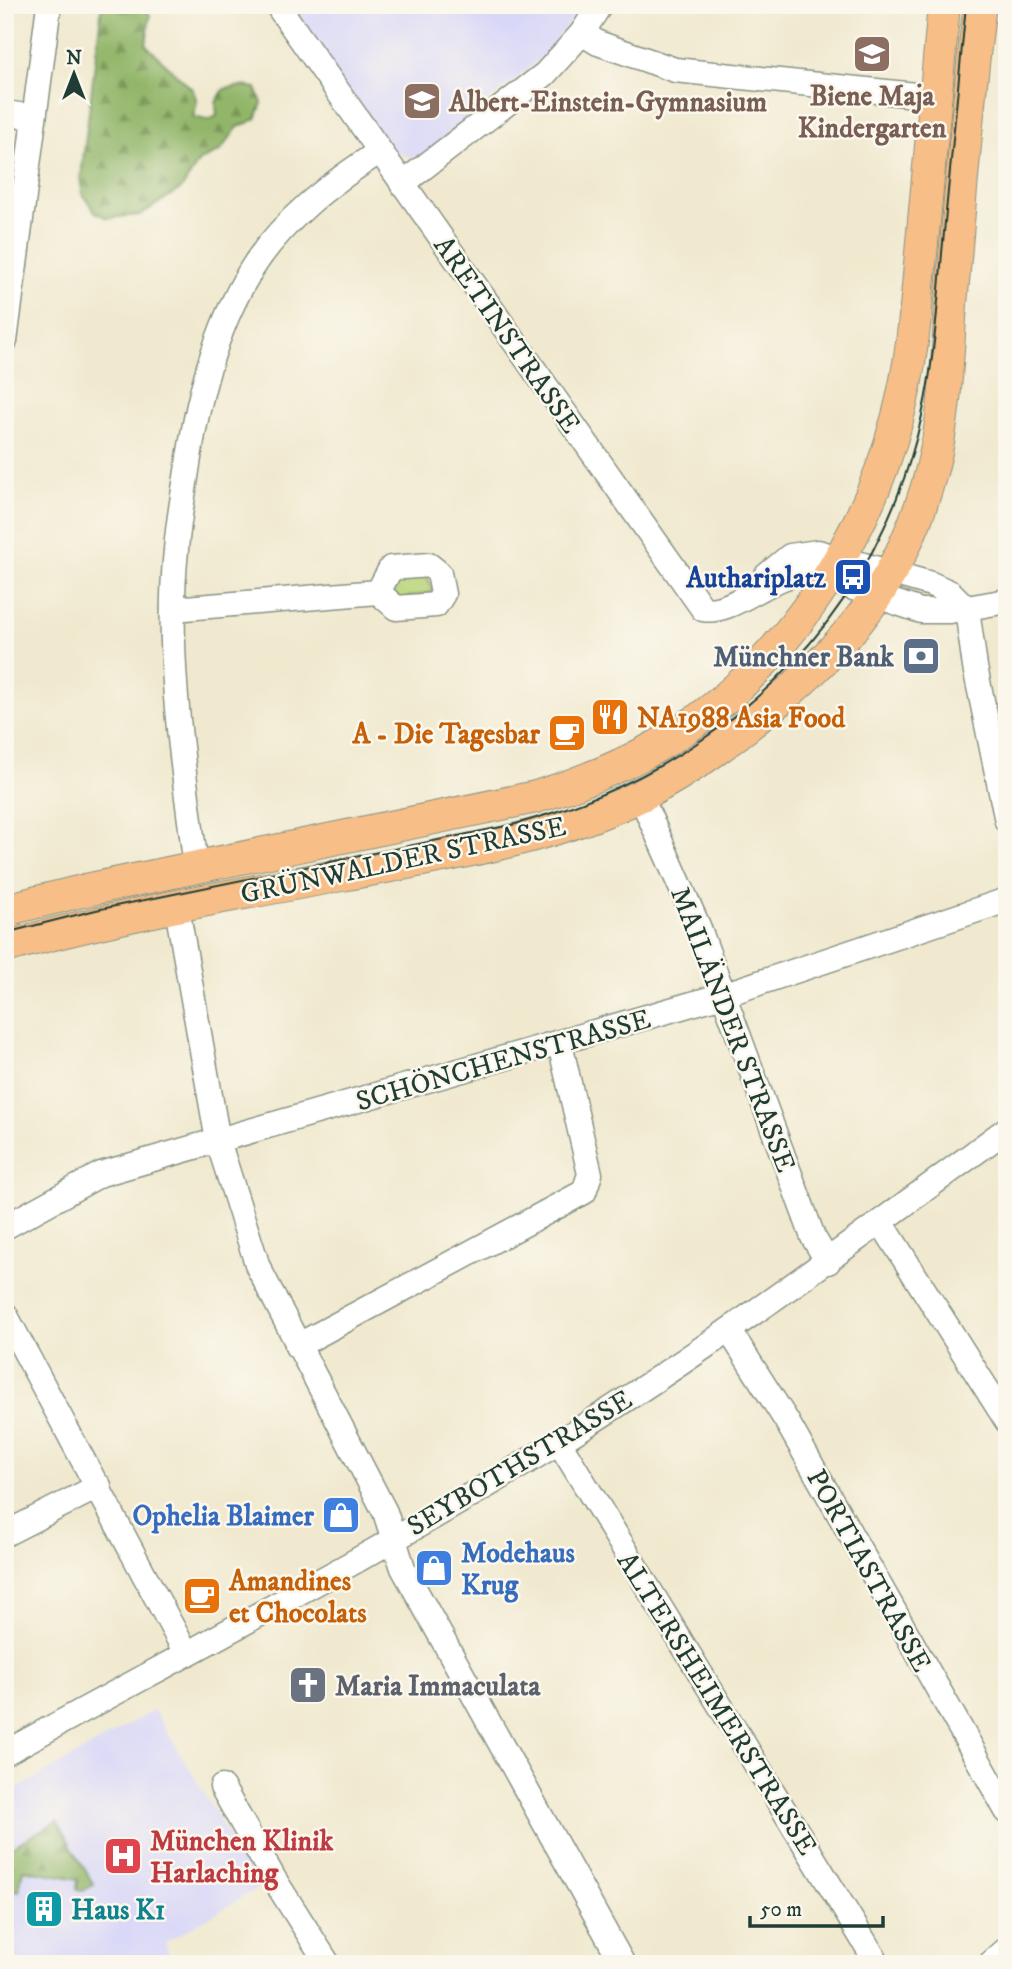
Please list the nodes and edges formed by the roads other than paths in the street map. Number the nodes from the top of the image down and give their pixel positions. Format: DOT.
graph roads {
  1 [pos="49,5"];
  2 [pos="277,5"];
  3 [pos="600,5"];
  4 [pos="944,5"];
  5 [pos="980,5"];
  6 [pos="582,33"];
  7 [pos="935,97"];
  8 [pos="5,113"];
  9 [pos="33,117"];
  10 [pos="379,152"];
  11 [pos="402,184"];
  12 [pos="5,341"];
  13 [pos="832,568"];
  14 [pos="884,584"];
  15 [pos="378,592"];
  16 [pos="1007,601"];
  17 [pos="173,609"];
  18 [pos="967,609"];
  19 [pos="640,795"];
  20 [pos="1007,821"];
  21 [pos="196,867"];
  22 [pos="1007,900"];
  23 [pos="177,908"];
  24 [pos="5,910"];
  25 [pos="5,947"];
  26 [pos="723,995"];
  27 [pos="560,1044"];
  28 [pos="1007,1129"];
  29 [pos="218,1142"];
  30 [pos="881,1222"];
  31 [pos="5,1227"];
  32 [pos="828,1262"];
  33 [pos="5,1314"];
  34 [pos="729,1330"];
  35 [pos="297,1346"];
  36 [pos="1007,1421"];
  37 [pos="559,1442"];
  38 [pos="99,1486"];
  39 [pos="5,1534"];
  40 [pos="393,1538"];
  41 [pos="186,1653"];
  42 [pos="5,1753"];
  43 [pos="222,1787"];
  44 [pos="1007,1811"];
  45 [pos="328,1964"];
  46 [pos="623,1964"];
  47 [pos="878,1964"];
  1 -- 9 [label="street"];
  2 -- 10 [label="street, ARETINSTRASSE"];
  3 -- 6 [label="street"];
  4 -- 7 [label="main road, GRÜNWALDER STRASSE"];
  5 -- 14 [label="main road, GRÜNWALDER STRASSE"];
  6 -- 7 [label="street"];
  6 -- 11 [label="street"];
  7 -- 13 [label="main road, GRÜNWALDER STRASSE"];
  8 -- 9 [label="street"];
  9 -- 12 [label="street"];
  10 -- 11 [label="street, ARETINSTRASSE"];
  10 -- 17 [label="street"];
  11 -- 13 [label="street, ARETINSTRASSE"];
  13 -- 14 [label="street"];
  13 -- 21 [label="main road, GRÜNWALDER STRASSE"];
  14 -- 18 [label="street"];
  14 -- 19 [label="main road, GRÜNWALDER STRASSE"];
  15 -- 17 [label="street"];
  16 -- 18 [label="street"];
  17 -- 21 [label="street"];
  18 -- 20 [label="street"];
  19 -- 23 [label="main road, GRÜNWALDER STRASSE"];
  19 -- 26 [label="street, MAILÄNDER STRASSE"];
  21 -- 24 [label="main road, GRÜNWALDER STRASSE"];
  22 -- 26 [label="street, SCHÖNCHENSTRASSE"];
  23 -- 25 [label="main road, GRÜNWALDER STRASSE"];
  23 -- 29 [label="street"];
  26 -- 27 [label="street, SCHÖNCHENSTRASSE"];
  26 -- 32 [label="street, MAILÄNDER STRASSE"];
  27 -- 29 [label="street, SCHÖNCHENSTRASSE"];
  27 -- 35 [label="street"];
  28 -- 30 [label="street, SEYBOTHSTRASSE"];
  29 -- 31 [label="street, SCHÖNCHENSTRASSE"];
  29 -- 35 [label="street"];
  30 -- 32 [label="street, SEYBOTHSTRASSE"];
  30 -- 36 [label="street"];
  32 -- 34 [label="street, SEYBOTHSTRASSE"];
  33 -- 38 [label="street"];
  34 -- 37 [label="street, SEYBOTHSTRASSE"];
  34 -- 44 [label="street, PORTIASTRASSE"];
  35 -- 40 [label="street"];
  37 -- 40 [label="street, SEYBOTHSTRASSE"];
  37 -- 47 [label="street, ALTERSHEIMERSTRASSE"];
  38 -- 39 [label="street"];
  38 -- 41 [label="street"];
  40 -- 41 [label="street, SEYBOTHSTRASSE"];
  40 -- 46 [label="street"];
  41 -- 42 [label="street, SEYBOTHSTRASSE"];
  43 -- 45 [label="street"];
}
